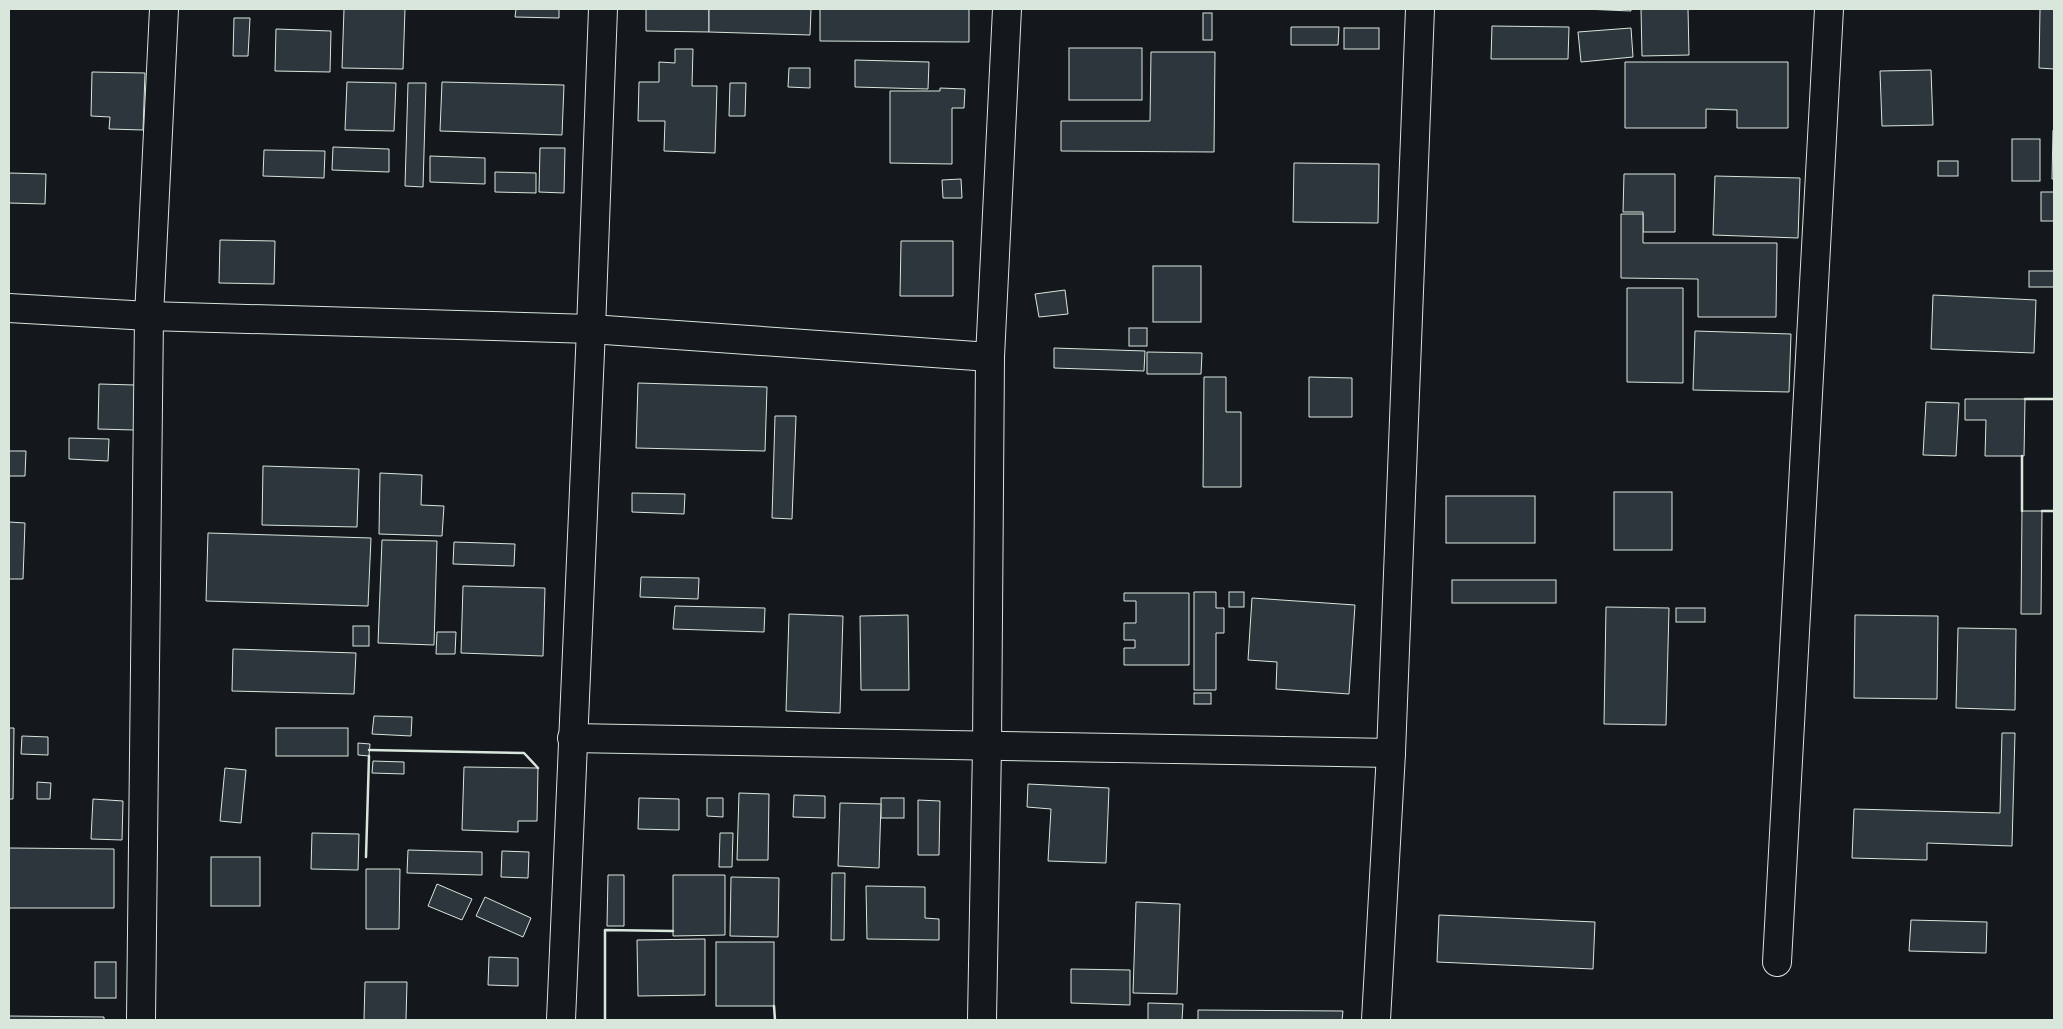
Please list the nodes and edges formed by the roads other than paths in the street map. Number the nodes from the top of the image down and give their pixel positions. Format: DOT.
graph roads {
  1 [pos="164,9"];
  2 [pos="603,9"];
  3 [pos="1006,9"];
  4 [pos="1420,9"];
  5 [pos="1829,9"];
  6 [pos="9,308"];
  7 [pos="149,316"];
  8 [pos="591,329"];
  9 [pos="990,357"];
  10 [pos="572,738"];
  11 [pos="988,747"];
  12 [pos="1391,753"];
  13 [pos="1777,962"];
  14 [pos="141,1020"];
  15 [pos="560,1020"];
  16 [pos="982,1020"];
  17 [pos="1376,1020"];
  1 -- 7 [label="street"];
  2 -- 8 [label="street"];
  3 -- 9 [label="street"];
  4 -- 12 [label="street"];
  5 -- 13 [label="street"];
  6 -- 7 [label="street"];
  7 -- 8 [label="street"];
  7 -- 14 [label="street"];
  8 -- 9 [label="street"];
  8 -- 10 [label="street"];
  9 -- 11 [label="street"];
  10 -- 11 [label="street"];
  10 -- 15 [label="street"];
  11 -- 12 [label="street"];
  11 -- 16 [label="street"];
  12 -- 17 [label="street"];
}
